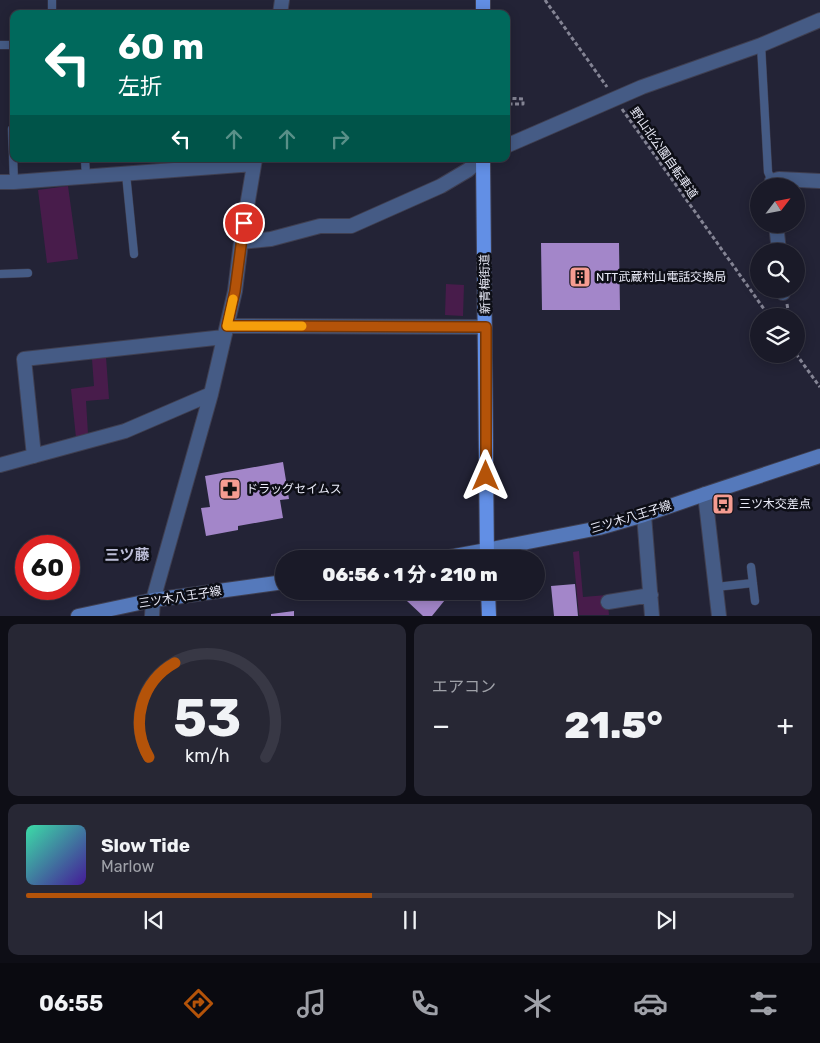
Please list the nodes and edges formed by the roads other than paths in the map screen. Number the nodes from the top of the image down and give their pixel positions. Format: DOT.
graph roads {
  1 [pos="820,20"];
  2 [pos="761,45"];
  3 [pos="510,144"];
  4 [pos="10,151"];
  5 [pos="84,162"];
  6 [pos="255,162"];
  7 [pos="478,162"];
  8 [pos="482,162"];
  9 [pos="126,174"];
  10 [pos="86,177"];
  11 [pos="771,178"];
  12 [pos="805,180"];
  13 [pos="820,181"];
  14 [pos="7,182"];
  15 [pos="241,242"];
  16 [pos="134,254"];
  17 [pos="28,273"];
  18 [pos="0,274"];
  19 [pos="486,327"];
  20 [pos="226,331"];
  21 [pos="211,394"];
  22 [pos="34,456"];
  23 [pos="820,456"];
  24 [pos="0,465"];
  25 [pos="705,494"];
  26 [pos="644,515"];
  27 [pos="487,550"];
  28 [pos="508,550"];
  29 [pos="751,567"];
  30 [pos="275,583"];
  31 [pos="753,583"];
  32 [pos="716,587"];
  33 [pos="651,595"];
  34 [pos="153,600"];
  35 [pos="488,600"];
  36 [pos="755,601"];
  37 [pos="608,602"];
  38 [pos="118,611"];
  39 [pos="78,616"];
  40 [pos="152,616"];
  41 [pos="489,616"];
  42 [pos="652,616"];
  43 [pos="719,616"];
  1 -- 2 [label="street"];
  2 -- 3 [label="street"];
  2 -- 11 [label="lane"];
  4 -- 14 [label="lane"];
  5 -- 10 [label="lane"];
  6 -- 9 [label="street"];
  6 -- 15 [label="street"];
  7 -- 15 [label="street"];
  8 -- 19 [label="main road, 新青梅街道"];
  9 -- 10 [label="street"];
  9 -- 16 [label="lane"];
  10 -- 14 [label="street"];
  12 -- 13 [label="street"];
  15 -- 20 [label="street"];
  17 -- 18 [label="lane"];
  19 -- 20 [label="street"];
  19 -- 27 [label="main road, 新青梅街道"];
  20 -- 21 [label="street"];
  20 -- 22 [label="street"];
  21 -- 22 [label="street"];
  21 -- 34 [label="street"];
  22 -- 24 [label="street"];
  23 -- 25 [label="main road, 三ツ木八王子線"];
  25 -- 26 [label="main road, 三ツ木八王子線"];
  25 -- 32 [label="street"];
  26 -- 28 [label="main road, 三ツ木八王子線"];
  26 -- 33 [label="street"];
  29 -- 31 [label="lane"];
  30 -- 34 [label="main road, 三ツ木八王子線"];
  31 -- 32 [label="lane"];
  31 -- 36 [label="lane"];
  32 -- 43 [label="street"];
  33 -- 37 [label="street"];
  33 -- 42 [label="street"];
  34 -- 38 [label="main road, 三ツ木八王子線"];
  34 -- 40 [label="street"];
  35 -- 41 [label="main road"];
  38 -- 39 [label="main road, 三ツ木八王子線"];
}
